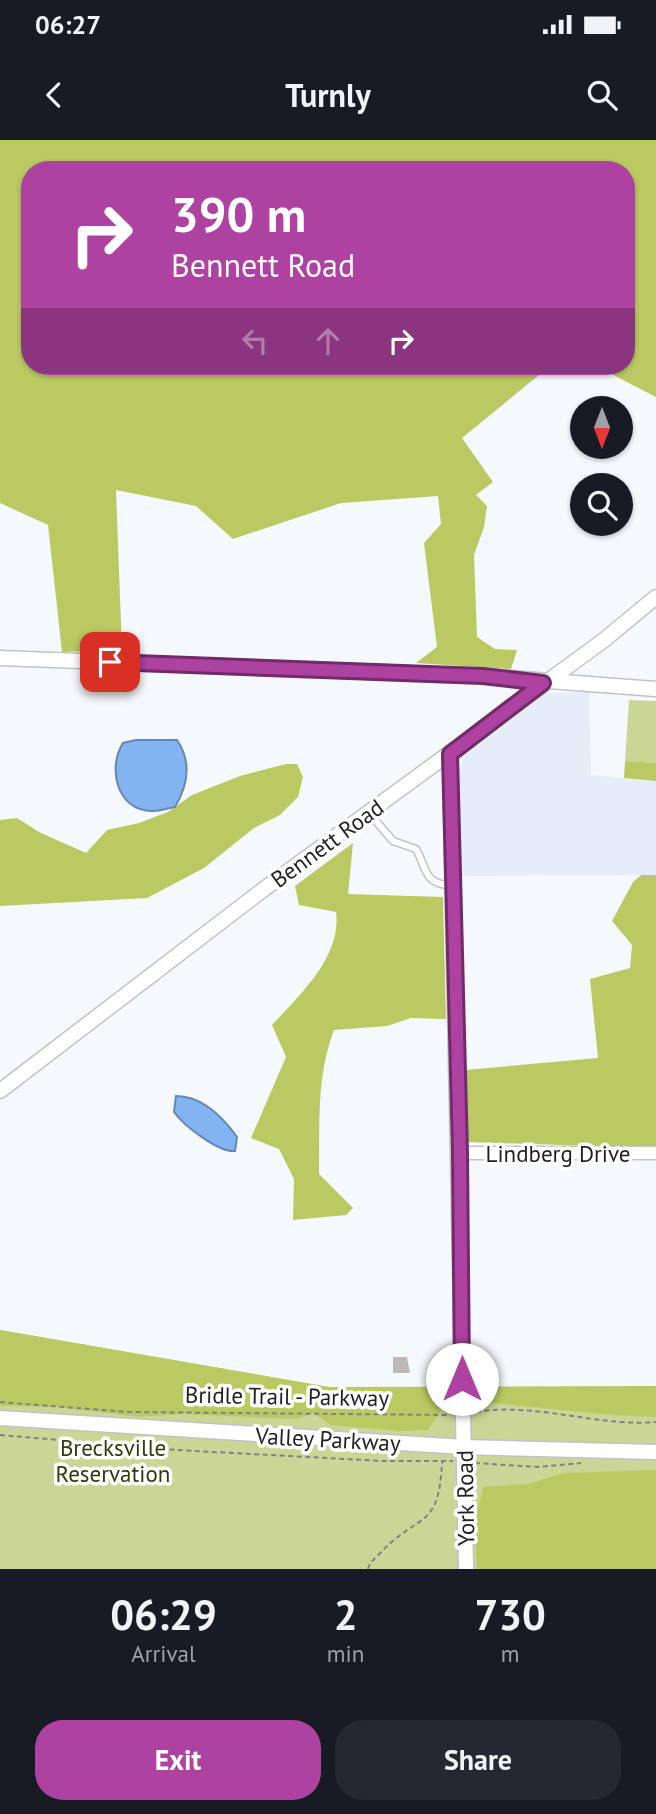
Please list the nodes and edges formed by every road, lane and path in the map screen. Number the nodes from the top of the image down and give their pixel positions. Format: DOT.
graph roads {
  1 [pos="656,597"];
  2 [pos="0,658"];
  3 [pos="543,683"];
  4 [pos="656,690"];
  5 [pos="450,754"];
  6 [pos="369,813"];
  7 [pos="454,887"];
  8 [pos="0,1091"];
  9 [pos="460,1153"];
  10 [pos="656,1153"];
  11 [pos="0,1402"];
  12 [pos="462,1414"];
  13 [pos="0,1418"];
  14 [pos="656,1422"];
  15 [pos="0,1435"];
  16 [pos="464,1447"];
  17 [pos="656,1452"];
  18 [pos="442,1461"];
  19 [pos="457,1461"];
  20 [pos="471,1463"];
  21 [pos="588,1463"];
  22 [pos="368,1569"];
  23 [pos="466,1569"];
  1 -- 3 [label="street, Bennett Road"];
  2 -- 3 [label="street"];
  3 -- 4 [label="street"];
  3 -- 5 [label="street, Bennett Road"];
  5 -- 6 [label="street, Bennett Road"];
  5 -- 7 [label="street, York Road"];
  6 -- 7 [label="lane"];
  6 -- 8 [label="street, Bennett Road"];
  7 -- 9 [label="street, York Road"];
  9 -- 10 [label="street, Lindberg Drive"];
  9 -- 12 [label="street, York Road"];
  11 -- 12 [label="path, Bridle Trail - Parkway"];
  12 -- 14 [label="path, Bridle Trail - Parkway"];
  12 -- 16 [label="street, York Road"];
  13 -- 16 [label="street, Valley Parkway"];
  15 -- 18 [label="path"];
  16 -- 17 [label="street, Valley Parkway"];
  16 -- 23 [label="street, York Road"];
  18 -- 19 [label="path"];
  18 -- 22 [label="path"];
  20 -- 21 [label="path"];
}
